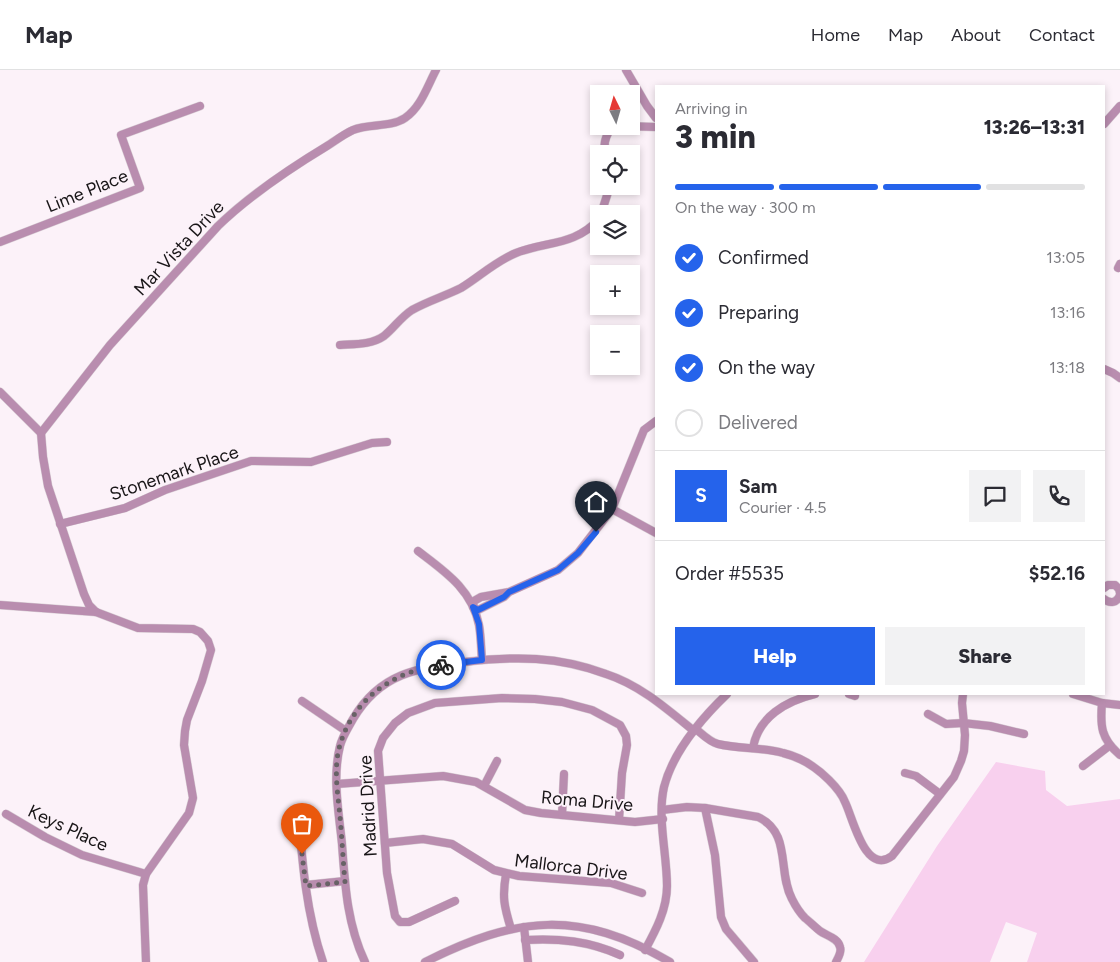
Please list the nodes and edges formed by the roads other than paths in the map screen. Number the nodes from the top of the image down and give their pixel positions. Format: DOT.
graph roads {
  1 [pos="436,70"];
  2 [pos="626,70"];
  3 [pos="200,106"];
  4 [pos="1120,106"];
  5 [pos="655,117"];
  6 [pos="1105,123"];
  7 [pos="640,126"];
  8 [pos="655,127"];
  9 [pos="590,228"];
  10 [pos="0,242"];
  11 [pos="340,345"];
  12 [pos="1105,370"];
  13 [pos="1120,378"];
  14 [pos="0,392"];
  15 [pos="655,422"];
  16 [pos="41,432"];
  17 [pos="387,442"];
  18 [pos="612,509"];
  19 [pos="60,524"];
  20 [pos="655,532"];
  21 [pos="418,551"];
  22 [pos="1105,587"];
  23 [pos="1120,594"];
  24 [pos="1105,600"];
  25 [pos="473,604"];
  26 [pos="0,605"];
  27 [pos="96,612"];
  28 [pos="482,660"];
  29 [pos="727,695"];
  30 [pos="812,695"];
  31 [pos="963,695"];
  32 [pos="1076,695"];
  33 [pos="302,700"];
  34 [pos="1102,703"];
  35 [pos="1120,705"];
  36 [pos="928,714"];
  37 [pos="963,723"];
  38 [pos="695,730"];
  39 [pos="346,731"];
  40 [pos="1024,734"];
  41 [pos="1109,746"];
  42 [pos="754,748"];
  43 [pos="1120,755"];
  44 [pos="497,761"];
  45 [pos="1083,766"];
  46 [pos="904,773"];
  47 [pos="564,774"];
  48 [pos="379,781"];
  49 [pos="337,784"];
  50 [pos="484,786"];
  51 [pos="940,794"];
  52 [pos="705,808"];
  53 [pos="298,809"];
  54 [pos="6,814"];
  55 [pos="662,814"];
  56 [pos="562,815"];
  57 [pos="619,820"];
  58 [pos="384,843"];
  59 [pos="146,874"];
  60 [pos="506,874"];
  61 [pos="345,882"];
  62 [pos="306,886"];
  63 [pos="642,893"];
  64 [pos="455,901"];
  65 [pos="524,926"];
  66 [pos="511,929"];
  67 [pos="526,940"];
  68 [pos="645,950"];
  69 [pos="620,955"];
  70 [pos="146,962"];
  71 [pos="323,962"];
  72 [pos="365,962"];
  73 [pos="425,962"];
  74 [pos="528,962"];
  75 [pos="669,962"];
  76 [pos="754,962"];
  77 [pos="836,962"];
  1 -- 16 [label="street, Mar Vista Drive"];
  2 -- 5 [label="street"];
  3 -- 10 [label="street, Lime Place"];
  4 -- 6 [label="street"];
  7 -- 8 [label="street"];
  9 -- 11 [label="street"];
  12 -- 13 [label="street"];
  14 -- 16 [label="street"];
  15 -- 18 [label="street"];
  16 -- 19 [label="street"];
  17 -- 19 [label="street, Stonemark Place"];
  18 -- 20 [label="street"];
  18 -- 25 [label="street"];
  19 -- 27 [label="street"];
  21 -- 25 [label="street"];
  22 -- 23 [label="street"];
  23 -- 24 [label="street"];
  25 -- 28 [label="street"];
  26 -- 27 [label="street"];
  27 -- 59 [label="street"];
  28 -- 38 [label="street"];
  28 -- 39 [label="street"];
  29 -- 38 [label="street"];
  30 -- 42 [label="street"];
  31 -- 37 [label="street"];
  32 -- 34 [label="street"];
  33 -- 39 [label="street"];
  34 -- 35 [label="street"];
  34 -- 41 [label="street"];
  36 -- 37 [label="street"];
  37 -- 40 [label="street"];
  37 -- 51 [label="street"];
  38 -- 42 [label="street"];
  38 -- 55 [label="street"];
  39 -- 49 [label="street"];
  41 -- 43 [label="street"];
  41 -- 45 [label="street"];
  42 -- 51 [label="street"];
  44 -- 50 [label="street"];
  46 -- 51 [label="street"];
  47 -- 56 [label="street"];
  48 -- 49 [label="street, Roma Drive"];
  48 -- 50 [label="street, Roma Drive"];
  48 -- 57 [label="street, Madrid Drive"];
  48 -- 58 [label="street, Madrid Drive"];
  49 -- 61 [label="street"];
  50 -- 56 [label="street, Roma Drive"];
  52 -- 55 [label="street, Roma Drive"];
  52 -- 76 [label="street"];
  52 -- 77 [label="street, Roma Drive"];
  53 -- 62 [label="street"];
  54 -- 59 [label="street, Keys Place"];
  55 -- 57 [label="street, Roma Drive"];
  55 -- 68 [label="street"];
  56 -- 57 [label="street, Roma Drive"];
  58 -- 60 [label="street, Mallorca Drive"];
  58 -- 64 [label="street, Madrid Drive"];
  59 -- 70 [label="street"];
  60 -- 63 [label="street, Mallorca Drive"];
  60 -- 66 [label="street"];
  61 -- 62 [label="street"];
  61 -- 72 [label="street"];
  62 -- 71 [label="street"];
  65 -- 66 [label="street"];
  65 -- 67 [label="street"];
  65 -- 68 [label="street"];
  66 -- 73 [label="street"];
  67 -- 69 [label="street"];
  67 -- 74 [label="street"];
  68 -- 75 [label="street"];
}
